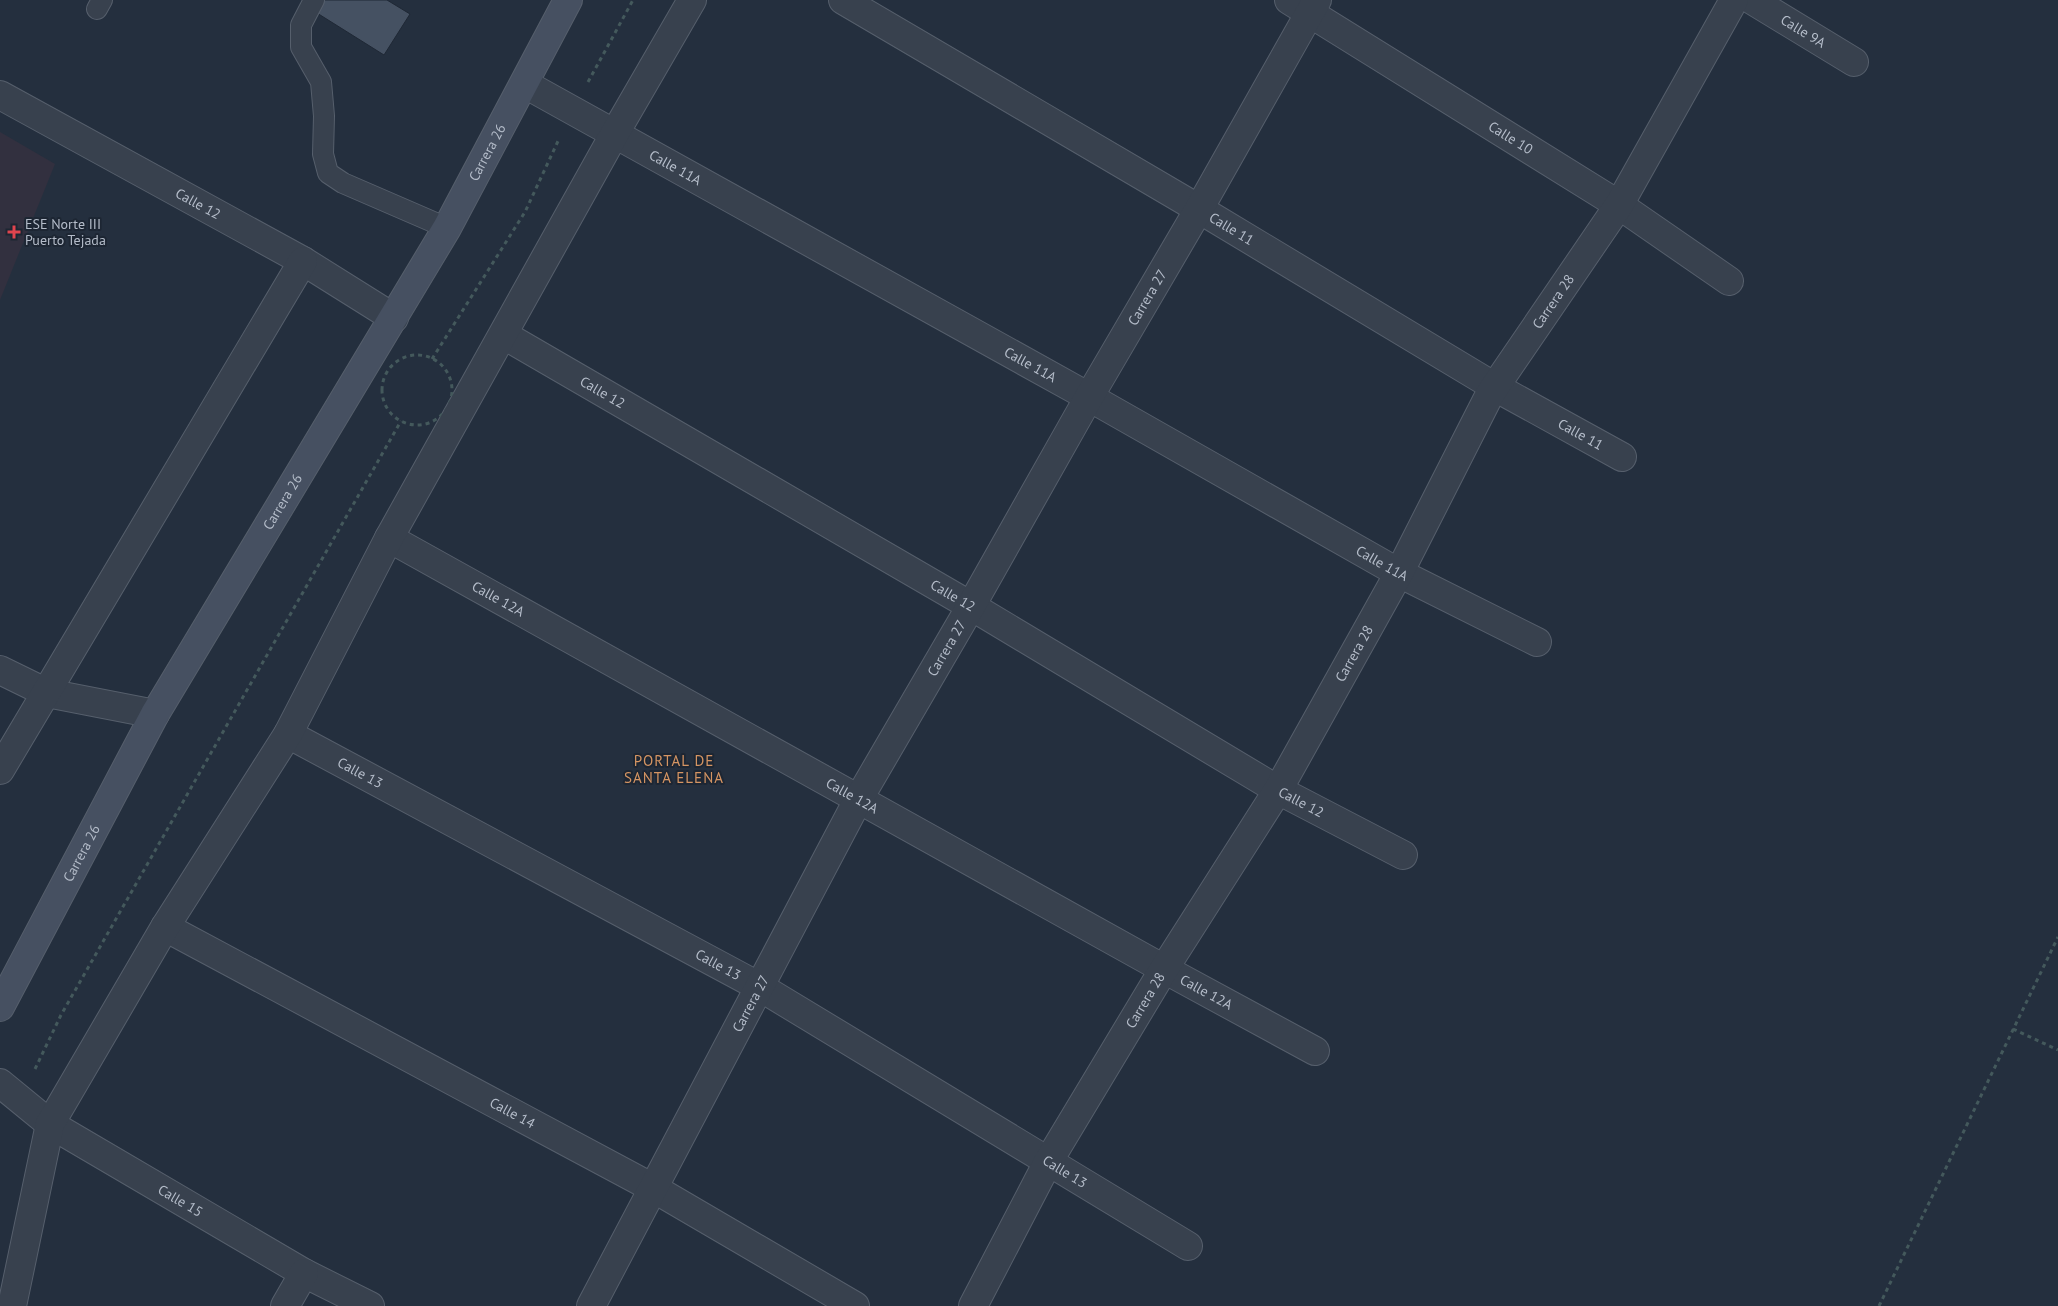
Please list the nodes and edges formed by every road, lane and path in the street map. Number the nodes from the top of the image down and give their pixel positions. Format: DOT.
graph roads {
  1 [pos="314,0"];
  2 [pos="568,0"];
  3 [pos="633,0"];
  4 [pos="692,0"];
  5 [pos="843,0"];
  6 [pos="1734,0"];
  7 [pos="1752,0"];
  8 [pos="1306,4"];
  9 [pos="1854,62"];
  10 [pos="525,84"];
  11 [pos="0,95"];
  12 [pos="573,110"];
  13 [pos="615,133"];
  14 [pos="1619,205"];
  15 [pos="1199,209"];
  16 [pos="447,228"];
  17 [pos="303,261"];
  18 [pos="1729,281"];
  19 [pos="394,318"];
  20 [pos="504,334"];
  21 [pos="432,359"];
  22 [pos="1496,387"];
  23 [pos="1089,397"];
  24 [pos="401,421"];
  25 [pos="1622,457"];
  26 [pos="389,538"];
  27 [pos="1399,573"];
  28 [pos="971,606"];
  29 [pos="1537,642"];
  30 [pos="0,670"];
  31 [pos="47,693"];
  32 [pos="155,714"];
  33 [pos="288,734"];
  34 [pos="0,770"];
  35 [pos="1278,790"];
  36 [pos="858,800"];
  37 [pos="1403,855"];
  38 [pos="165,928"];
  39 [pos="2058,937"];
  40 [pos="1164,969"];
  41 [pos="6,982"];
  42 [pos="760,987"];
  43 [pos="0,1007"];
  44 [pos="2013,1029"];
  45 [pos="2058,1050"];
  46 [pos="1315,1051"];
  47 [pos="10,1091"];
  48 [pos="50,1124"];
  49 [pos="1048,1162"];
  50 [pos="653,1188"];
  51 [pos="1188,1246"];
  52 [pos="304,1273"];
  53 [pos="12,1306"];
  54 [pos="286,1306"];
  55 [pos="370,1306"];
  56 [pos="591,1306"];
  57 [pos="855,1306"];
  58 [pos="973,1306"];
  59 [pos="1880,1306"];
  1 -- 16 [label="lane"];
  2 -- 10 [label="main road, Carrera 26"];
  3 -- 12 [label="path"];
  4 -- 13 [label="street"];
  5 -- 15 [label="street, Calle 11"];
  6 -- 14 [label="street, Carrera 28"];
  7 -- 9 [label="street, Calle 9A"];
  8 -- 14 [label="street, Calle 10"];
  8 -- 15 [label="street, Carrera 27"];
  10 -- 12 [label="street, Calle 11A"];
  10 -- 16 [label="main road, Carrera 26"];
  11 -- 17 [label="street, Calle 12"];
  12 -- 13 [label="street, Calle 11A"];
  12 -- 21 [label="path"];
  13 -- 20 [label="street"];
  13 -- 23 [label="street, Calle 11A"];
  14 -- 18 [label="street, Calle 10"];
  14 -- 22 [label="street, Carrera 28"];
  15 -- 22 [label="street, Calle 11"];
  15 -- 23 [label="street, Carrera 27"];
  16 -- 19 [label="main road, Carrera 26"];
  17 -- 19 [label="street, Calle 12"];
  17 -- 31 [label="street"];
  19 -- 32 [label="main road, Carrera 26"];
  20 -- 26 [label="street"];
  20 -- 28 [label="street, Calle 12"];
  21 -- 24 [label="path"];
  21 -- 24 [label="path"];
  22 -- 25 [label="street, Calle 11"];
  22 -- 27 [label="street, Carrera 28"];
  23 -- 27 [label="street, Calle 11A"];
  23 -- 28 [label="street, Carrera 27"];
  24 -- 47 [label="path"];
  26 -- 33 [label="street"];
  26 -- 36 [label="street, Calle 12A"];
  27 -- 29 [label="street, Calle 11A"];
  27 -- 35 [label="street, Carrera 28"];
  28 -- 35 [label="street, Calle 12"];
  28 -- 36 [label="street, Carrera 27"];
  30 -- 31 [label="street"];
  31 -- 32 [label="street"];
  31 -- 34 [label="street"];
  32 -- 41 [label="main road, Carrera 26"];
  33 -- 38 [label="street"];
  33 -- 42 [label="street, Calle 13"];
  35 -- 37 [label="street, Calle 12"];
  35 -- 40 [label="street, Carrera 28"];
  36 -- 40 [label="street, Calle 12A"];
  36 -- 42 [label="street, Carrera 27"];
  38 -- 48 [label="street"];
  38 -- 50 [label="street, Calle 14"];
  39 -- 44 [label="path"];
  40 -- 46 [label="street, Calle 12A"];
  40 -- 49 [label="street, Carrera 28"];
  41 -- 43 [label="main road, Carrera 26"];
  42 -- 49 [label="street, Calle 13"];
  42 -- 50 [label="street, Carrera 27"];
  44 -- 45 [label="path"];
  44 -- 59 [label="path"];
  47 -- 48 [label="street, Calle 15"];
  48 -- 52 [label="street, Calle 15"];
  48 -- 53 [label="street"];
  49 -- 51 [label="street, Calle 13"];
  49 -- 58 [label="street, Carrera 28"];
  50 -- 56 [label="street, Carrera 27"];
  50 -- 57 [label="street, Calle 14"];
  52 -- 54 [label="street"];
  52 -- 55 [label="street, Calle 15"];
}
